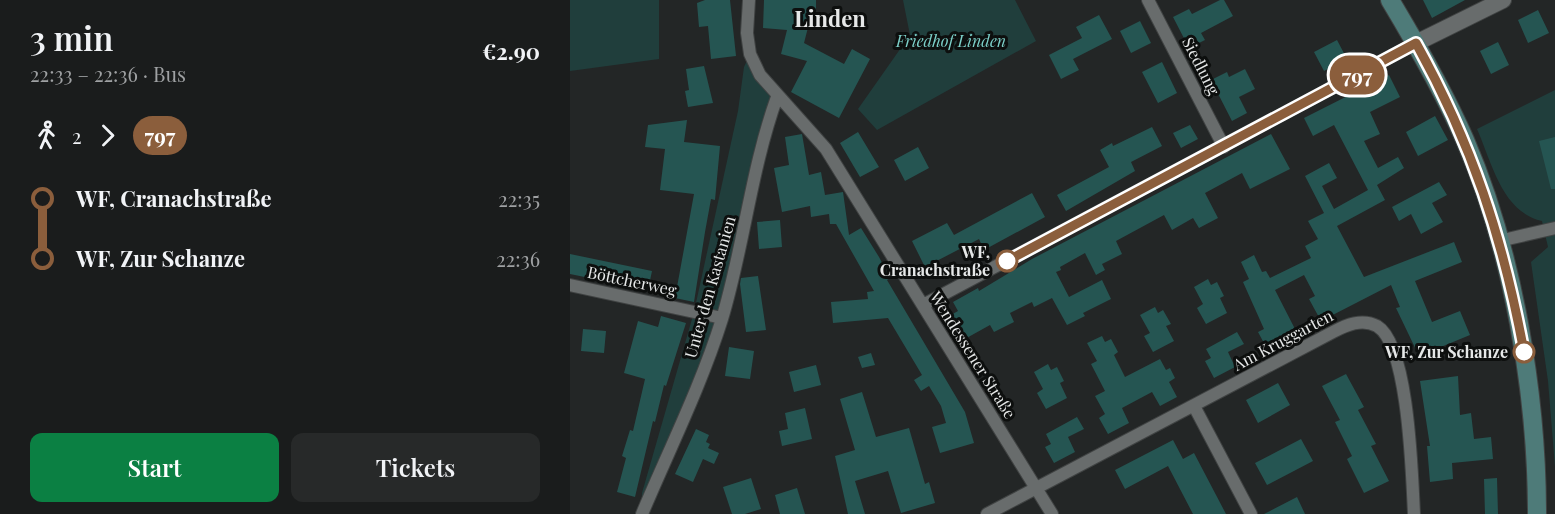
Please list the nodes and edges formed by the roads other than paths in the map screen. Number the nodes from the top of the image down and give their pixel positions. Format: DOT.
graph roads {
  1 [pos="749,0"];
  2 [pos="1148,0"];
  3 [pos="1390,0"];
  4 [pos="1503,0"];
  5 [pos="1416,43"];
  6 [pos="777,97"];
  7 [pos="1224,147"];
  8 [pos="1555,228"];
  9 [pos="1498,241"];
  10 [pos="570,285"];
  11 [pos="923,304"];
  12 [pos="722,318"];
  13 [pos="1194,406"];
  14 [pos="1036,488"];
  15 [pos="642,514"];
  16 [pos="987,514"];
  17 [pos="1052,514"];
  18 [pos="1251,514"];
  19 [pos="1414,514"];
  20 [pos="1537,514"];
  1 -- 6 [label="street, Wendessener Straße"];
  2 -- 7 [label="street, Siedlung"];
  3 -- 5 [label="main road"];
  4 -- 5 [label="street"];
  5 -- 7 [label="street"];
  5 -- 9 [label="main road"];
  6 -- 11 [label="street, Wendessener Straße"];
  6 -- 12 [label="street, Unter den Kastanien"];
  7 -- 11 [label="street"];
  8 -- 9 [label="street"];
  9 -- 20 [label="main road"];
  10 -- 12 [label="street, Böttcherweg"];
  11 -- 14 [label="street, Wendessener Straße"];
  12 -- 15 [label="street, Unter den Kastanien"];
  13 -- 14 [label="street, Am Kruggarten"];
  13 -- 18 [label="street"];
  13 -- 19 [label="street, Am Kruggarten"];
  14 -- 16 [label="street, Am Kruggarten"];
  14 -- 17 [label="street, Wendessener Straße"];
}
